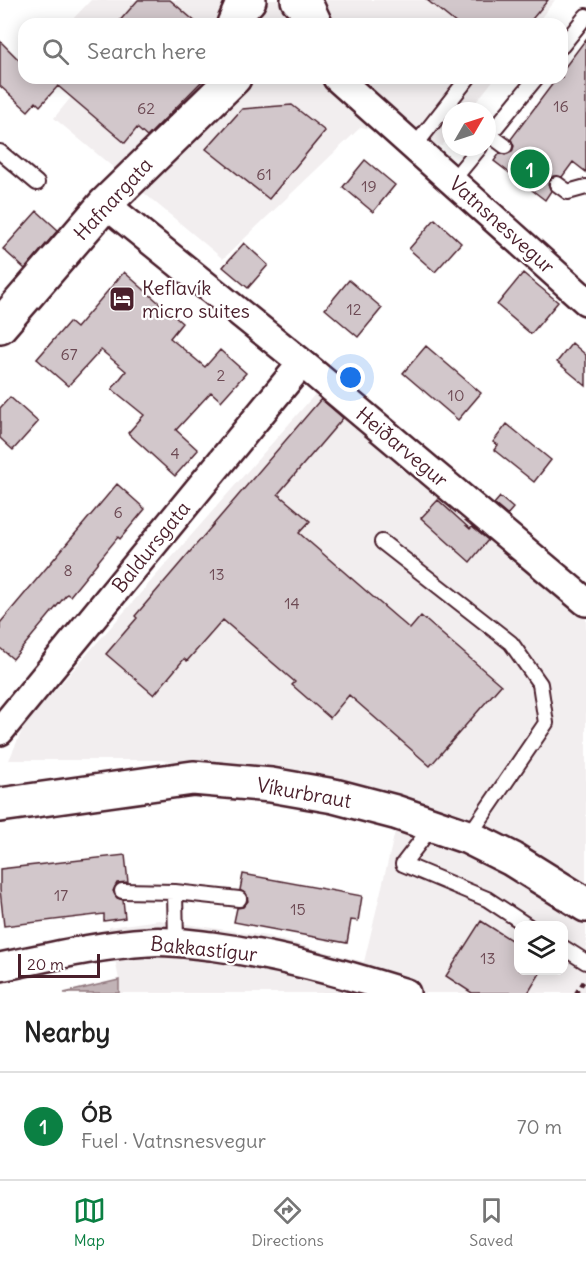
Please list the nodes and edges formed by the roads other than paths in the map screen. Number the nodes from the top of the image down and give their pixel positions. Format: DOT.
graph roads {
  1 [pos="586,16"];
  2 [pos="568,38"];
  3 [pos="228,84"];
  4 [pos="344,84"];
  5 [pos="463,84"];
  6 [pos="531,84"];
  7 [pos="496,126"];
  8 [pos="496,141"];
  9 [pos="505,146"];
  10 [pos="414,147"];
  11 [pos="0,152"];
  12 [pos="473,156"];
  13 [pos="453,181"];
  14 [pos="37,183"];
  15 [pos="557,184"];
  16 [pos="586,187"];
  17 [pos="105,204"];
  18 [pos="586,301"];
  19 [pos="0,326"];
  20 [pos="302,363"];
  21 [pos="382,542"];
  22 [pos="586,602"];
  23 [pos="0,731"];
  24 [pos="0,805"];
  25 [pos="433,825"];
  26 [pos="468,837"];
  27 [pos="122,891"];
  28 [pos="175,892"];
  29 [pos="239,899"];
  30 [pos="586,905"];
  31 [pos="520,921"];
  32 [pos="176,942"];
  33 [pos="568,951"];
  34 [pos="586,962"];
  35 [pos="0,967"];
  36 [pos="406,993"];
  1 -- 2 [label="lane"];
  3 -- 17 [label="street, Hafnargata"];
  4 -- 10 [label="street, Vatnsnesvegur"];
  5 -- 10 [label="lane"];
  6 -- 7 [label="lane"];
  8 -- 9 [label="lane"];
  10 -- 13 [label="street, Vatnsnesvegur"];
  11 -- 14 [label="lane"];
  12 -- 13 [label="lane"];
  13 -- 18 [label="street, Vatnsnesvegur"];
  15 -- 16 [label="lane"];
  17 -- 19 [label="street, Hafnargata"];
  17 -- 20 [label="street, Heiðarvegur"];
  20 -- 22 [label="street, Heiðarvegur"];
  20 -- 23 [label="street, Baldursgata"];
  21 -- 26 [label="lane"];
  24 -- 25 [label="street, Víkurbraut"];
  25 -- 26 [label="street, Víkurbraut"];
  25 -- 31 [label="lane"];
  26 -- 30 [label="street, Víkurbraut"];
  27 -- 28 [label="lane"];
  28 -- 29 [label="lane"];
  28 -- 32 [label="lane"];
  32 -- 35 [label="street, Bakkastígur"];
  32 -- 36 [label="street, Bakkastígur"];
  33 -- 34 [label="lane"];
}
